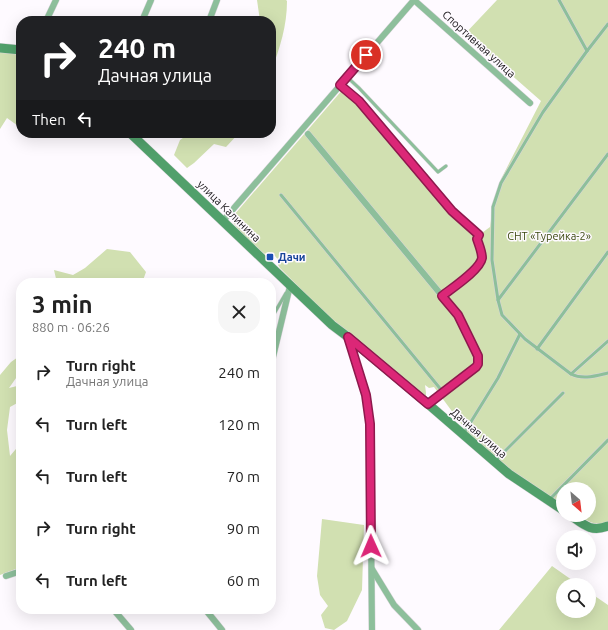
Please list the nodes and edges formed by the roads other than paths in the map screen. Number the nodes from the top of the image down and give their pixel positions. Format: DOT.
graph roads {
  1 [pos="56,0"];
  2 [pos="151,0"];
  3 [pos="217,0"];
  4 [pos="414,0"];
  5 [pos="559,0"];
  6 [pos="48,16"];
  7 [pos="144,16"];
  8 [pos="211,16"];
  9 [pos="608,24"];
  10 [pos="0,48"];
  11 [pos="16,50"];
  12 [pos="587,51"];
  13 [pos="347,77"];
  14 [pos="340,85"];
  15 [pos="530,103"];
  16 [pos="308,134"];
  17 [pos="135,138"];
  18 [pos="608,154"];
  19 [pos="446,166"];
  20 [pos="281,195"];
  21 [pos="222,222"];
  22 [pos="608,252"];
  23 [pos="290,286"];
  24 [pos="442,296"];
  25 [pos="498,300"];
  26 [pos="276,310"];
  27 [pos="520,334"];
  28 [pos="348,337"];
  29 [pos="608,342"];
  30 [pos="276,344"];
  31 [pos="537,349"];
  32 [pos="608,373"];
  33 [pos="571,374"];
  34 [pos="442,392"];
  35 [pos="563,393"];
  36 [pos="428,404"];
  37 [pos="465,436"];
  38 [pos="608,440"];
  39 [pos="494,462"];
  40 [pos="548,501"];
  41 [pos="556,506"];
  42 [pos="581,522"];
  43 [pos="608,526"];
  44 [pos="372,567"];
  45 [pos="16,573"];
  46 [pos="6,576"];
  47 [pos="118,614"];
  48 [pos="209,614"];
  49 [pos="131,630"];
  50 [pos="222,630"];
  51 [pos="372,630"];
  52 [pos="418,630"];
  1 -- 6 [label="street"];
  2 -- 7 [label="street"];
  3 -- 8 [label="street"];
  4 -- 13 [label="street"];
  4 -- 15 [label="street, Спортивная улица"];
  5 -- 12 [label="lane"];
  9 -- 12 [label="lane"];
  10 -- 11 [label="street"];
  12 -- 25 [label="lane"];
  13 -- 14 [label="street"];
  13 -- 19 [label="lane"];
  14 -- 21 [label="street"];
  14 -- 24 [label="street"];
  16 -- 24 [label="street"];
  17 -- 21 [label="street, улица Калинина"];
  18 -- 25 [label="lane"];
  20 -- 34 [label="lane"];
  21 -- 23 [label="street, улица Калинина"];
  22 -- 31 [label="lane"];
  23 -- 26 [label="lane"];
  23 -- 28 [label="street, улица Калинина"];
  23 -- 30 [label="street"];
  24 -- 34 [label="street"];
  25 -- 27 [label="lane"];
  27 -- 31 [label="lane"];
  27 -- 37 [label="lane"];
  28 -- 36 [label="street, Дачная улица"];
  28 -- 44 [label="street"];
  29 -- 33 [label="lane"];
  31 -- 33 [label="lane"];
  32 -- 33 [label="lane"];
  34 -- 36 [label="street"];
  35 -- 39 [label="lane"];
  36 -- 37 [label="street, Дачная улица"];
  37 -- 39 [label="street, Дачная улица"];
  38 -- 40 [label="lane"];
  39 -- 40 [label="street, Дачная улица"];
  40 -- 41 [label="street, Дачная улица"];
  42 -- 43 [label="street"];
  44 -- 51 [label="street"];
  44 -- 52 [label="street"];
  45 -- 46 [label="street"];
  47 -- 49 [label="street"];
  48 -- 50 [label="street"];
}
